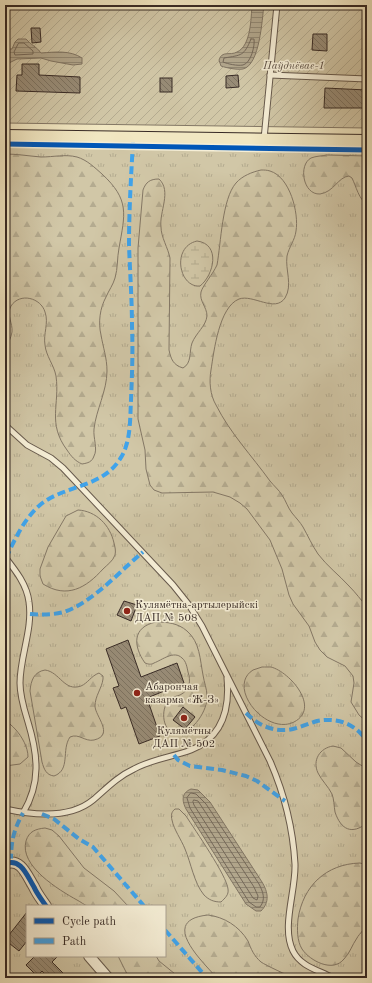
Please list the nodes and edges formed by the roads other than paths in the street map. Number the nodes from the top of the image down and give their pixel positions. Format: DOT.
graph roads {
  1 [pos="277,5"];
  2 [pos="270,75"];
  3 [pos="367,79"];
  4 [pos="5,138"];
  5 [pos="264,142"];
  6 [pos="367,143"];
  7 [pos="5,425"];
  8 [pos="5,557"];
  9 [pos="226,674"];
  10 [pos="5,809"];
  11 [pos="23,813"];
  12 [pos="5,864"];
  13 [pos="45,905"];
  14 [pos="90,957"];
  15 [pos="108,978"];
  16 [pos="333,978"];
  1 -- 2 [label="lane"];
  2 -- 3 [label="lane"];
  2 -- 5 [label="lane"];
  4 -- 5 [label="main road"];
  5 -- 6 [label="main road"];
  7 -- 9 [label="lane"];
  8 -- 11 [label="lane"];
  9 -- 11 [label="lane"];
  9 -- 16 [label="lane"];
  10 -- 11 [label="lane"];
  12 -- 13 [label="street"];
  14 -- 15 [label="street"];
}
